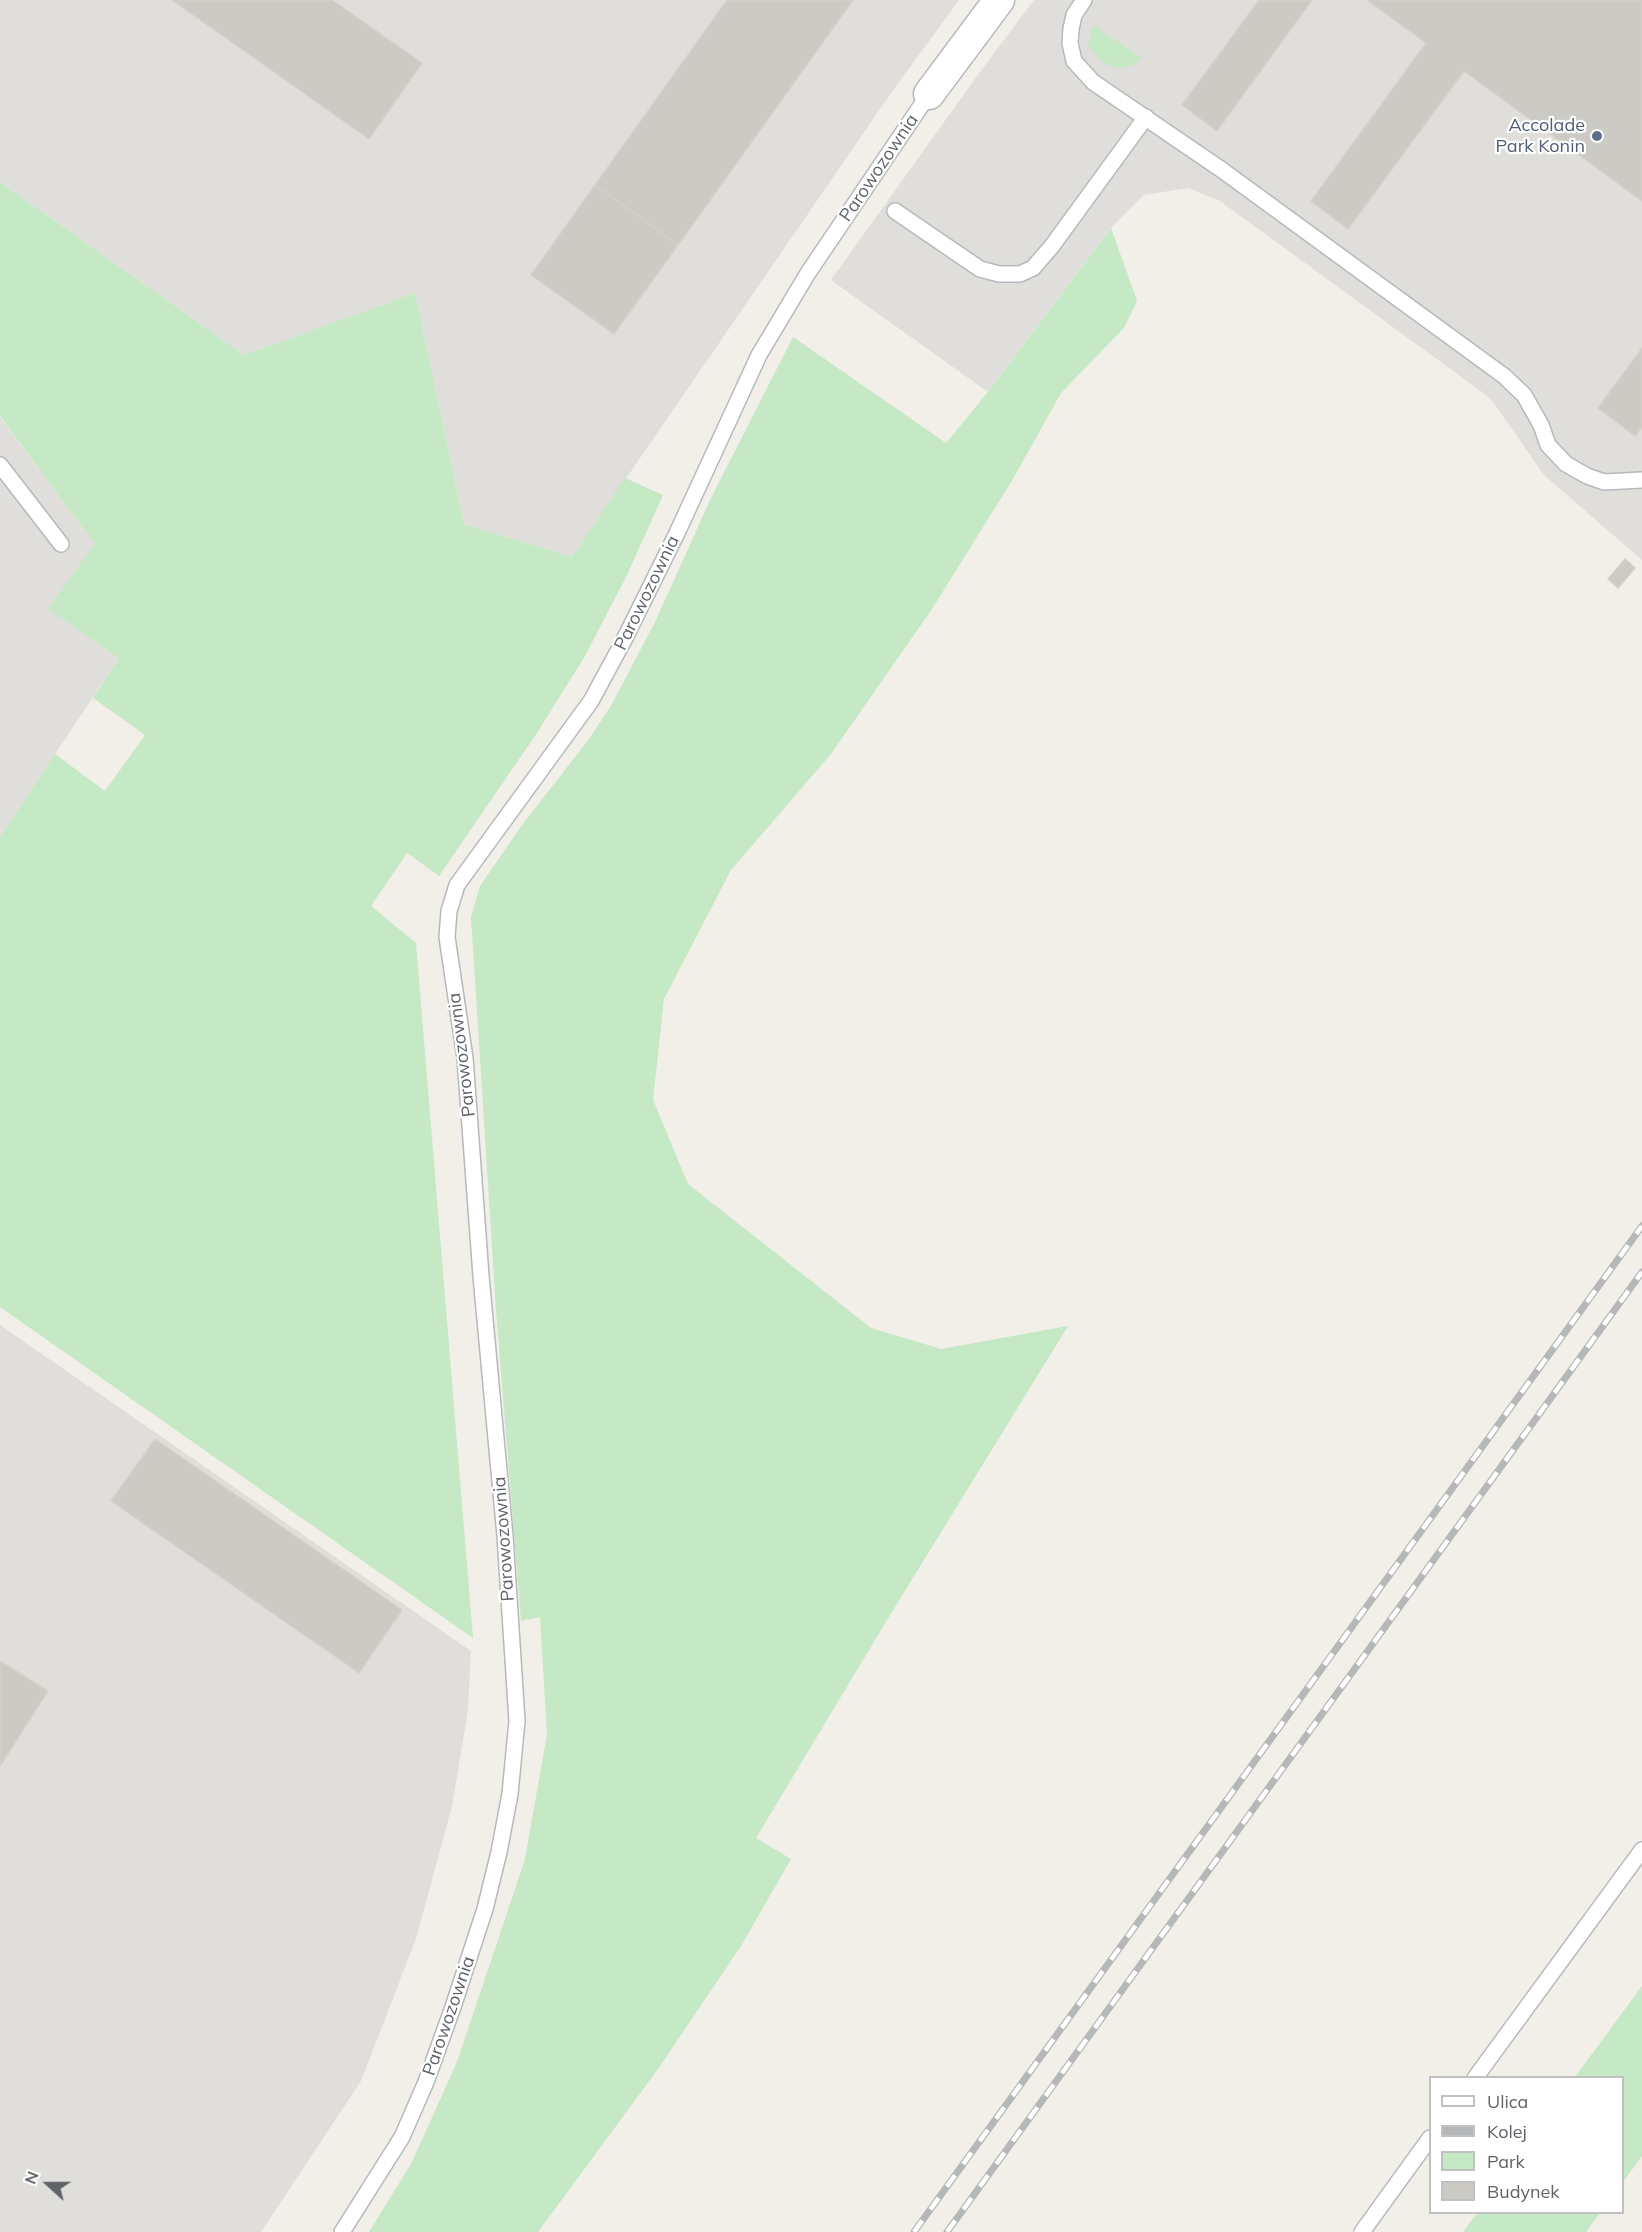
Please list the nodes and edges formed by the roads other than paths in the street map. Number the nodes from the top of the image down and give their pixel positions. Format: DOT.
graph roads {
  1 [pos="999,0"];
  2 [pos="1084,0"];
  3 [pos="929,94"];
  4 [pos="1146,117"];
  5 [pos="895,211"];
  6 [pos="0,465"];
  7 [pos="1642,480"];
  8 [pos="61,544"];
  9 [pos="1642,1850"];
  10 [pos="1476,2076"];
  11 [pos="1429,2141"];
  12 [pos="342,2232"];
  13 [pos="1362,2232"];
  1 -- 3 [label="street, Parowozownia"];
  2 -- 4 [label="lane"];
  3 -- 12 [label="lane, Parowozownia"];
  4 -- 5 [label="lane"];
  4 -- 7 [label="lane"];
  6 -- 8 [label="lane"];
  9 -- 10 [label="lane"];
  11 -- 13 [label="lane"];
}
